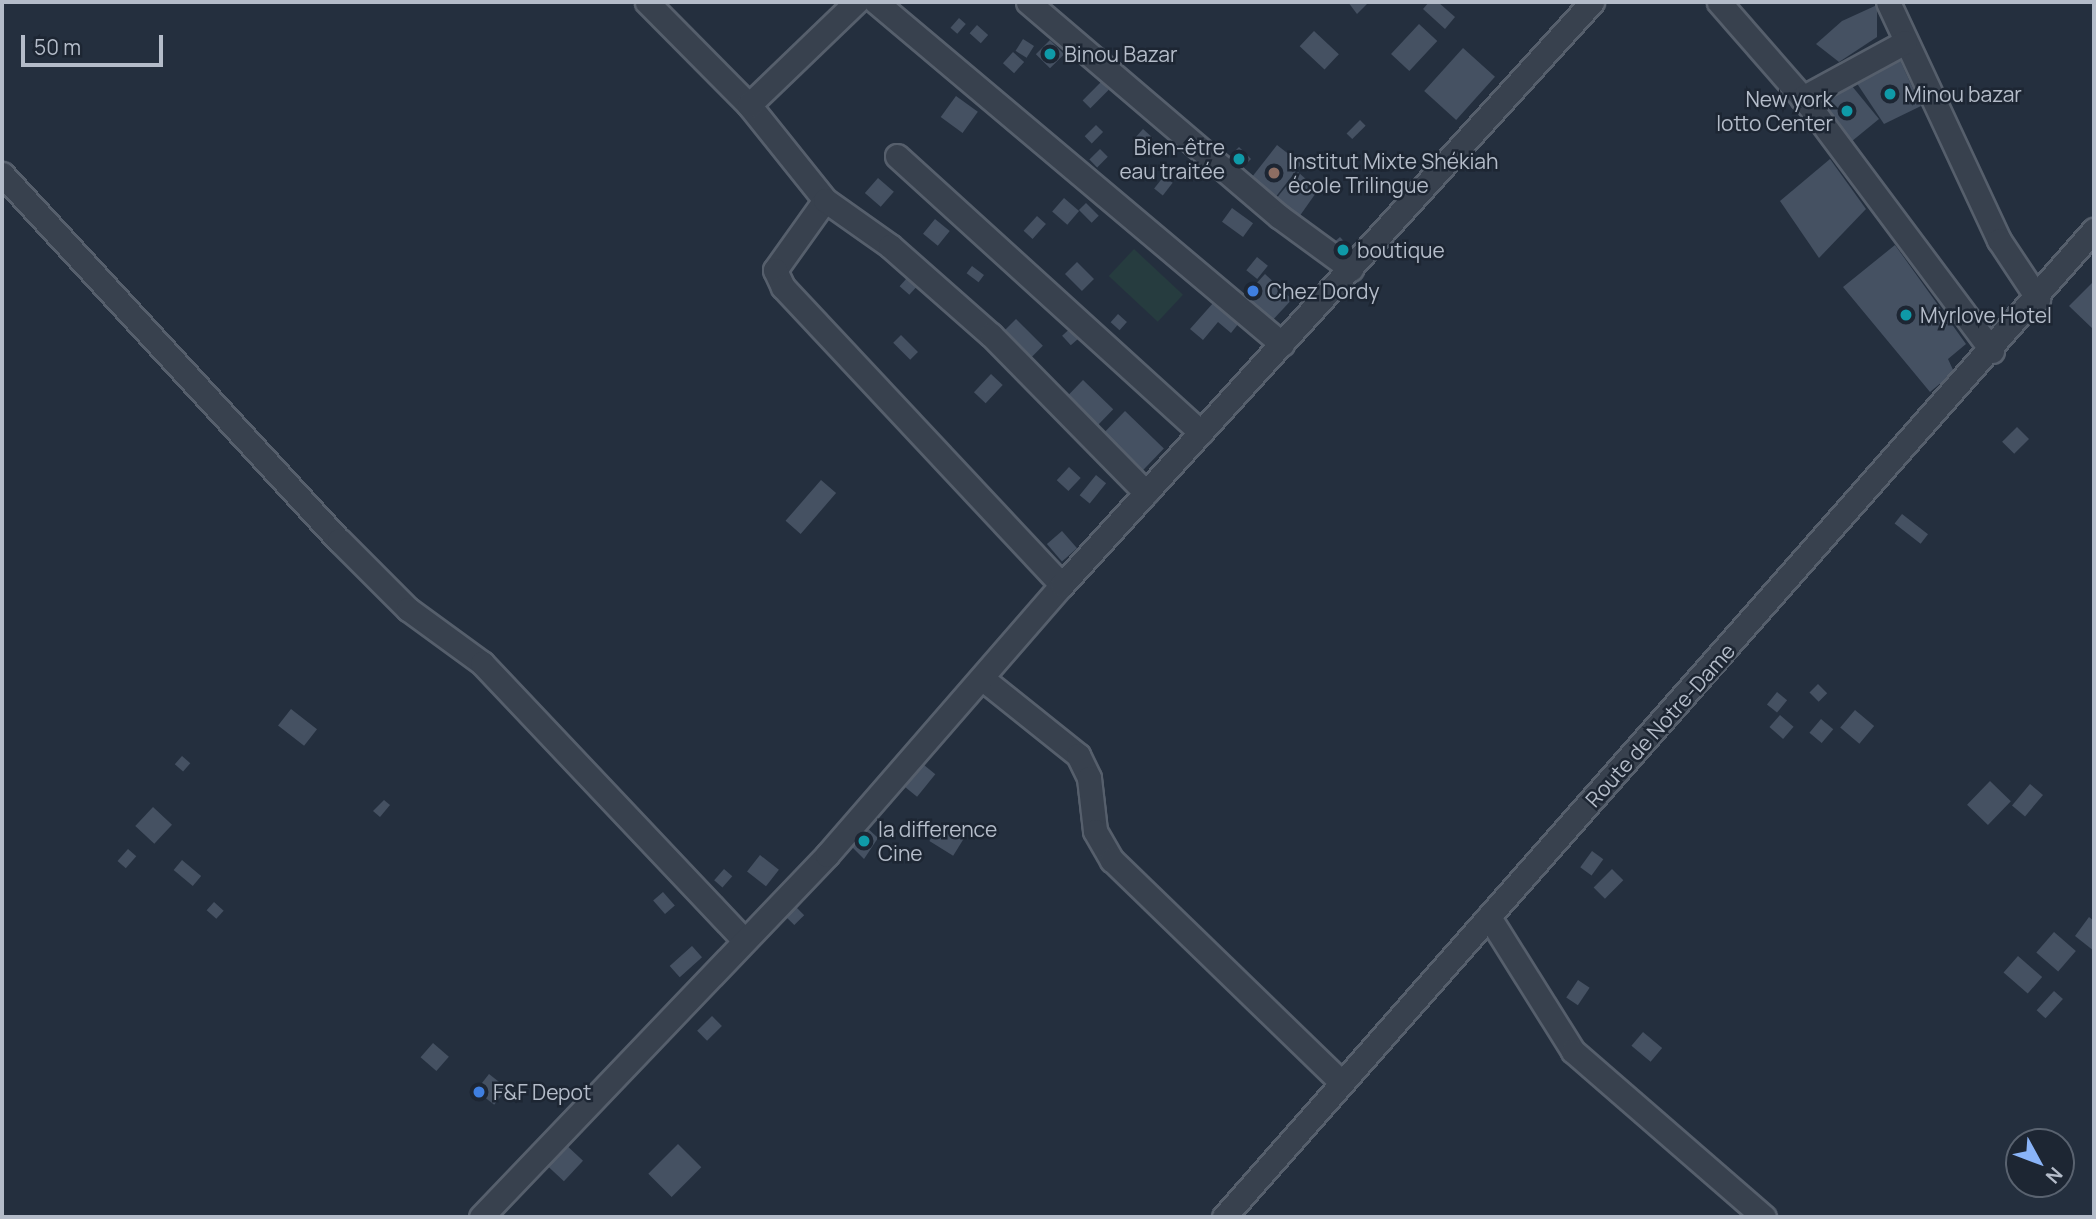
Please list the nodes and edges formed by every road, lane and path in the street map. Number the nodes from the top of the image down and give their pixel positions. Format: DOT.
graph roads {
  1 [pos="648,2"];
  2 [pos="856,2"];
  3 [pos="876,2"];
  4 [pos="1028,2"];
  5 [pos="1592,2"];
  6 [pos="1719,2"];
  7 [pos="1888,2"];
  8 [pos="1905,42"];
  9 [pos="1802,98"];
  10 [pos="749,104"];
  11 [pos="897,156"];
  12 [pos="2,174"];
  13 [pos="825,200"];
  14 [pos="2094,230"];
  15 [pos="1351,269"];
  16 [pos="2038,299"];
  17 [pos="1282,344"];
  18 [pos="1992,351"];
  19 [pos="1201,433"];
  20 [pos="1146,493"];
  21 [pos="1062,585"];
  22 [pos="984,679"];
  23 [pos="1489,917"];
  24 [pos="744,940"];
  25 [pos="1342,1083"];
  26 [pos="481,1217"];
  27 [pos="1224,1217"];
  28 [pos="1764,1217"];
  1 -- 10 [label="street"];
  2 -- 10 [label="street"];
  3 -- 17 [label="street"];
  4 -- 15 [label="street"];
  5 -- 15 [label="street"];
  6 -- 9 [label="street"];
  7 -- 8 [label="street"];
  8 -- 9 [label="street"];
  8 -- 16 [label="street"];
  9 -- 18 [label="street"];
  10 -- 13 [label="street"];
  11 -- 19 [label="street"];
  12 -- 24 [label="street"];
  13 -- 20 [label="street"];
  13 -- 21 [label="street"];
  14 -- 16 [label="street, Route de Notre-Dame"];
  15 -- 17 [label="street"];
  16 -- 18 [label="street, Route de Notre-Dame"];
  17 -- 19 [label="street"];
  18 -- 23 [label="street, Route de Notre-Dame"];
  19 -- 20 [label="street"];
  20 -- 21 [label="street"];
  21 -- 22 [label="street"];
  22 -- 24 [label="street"];
  22 -- 25 [label="street"];
  23 -- 25 [label="street, Route de Notre-Dame"];
  23 -- 28 [label="street"];
  24 -- 26 [label="street"];
  25 -- 27 [label="street, Route de Notre-Dame"];
}
